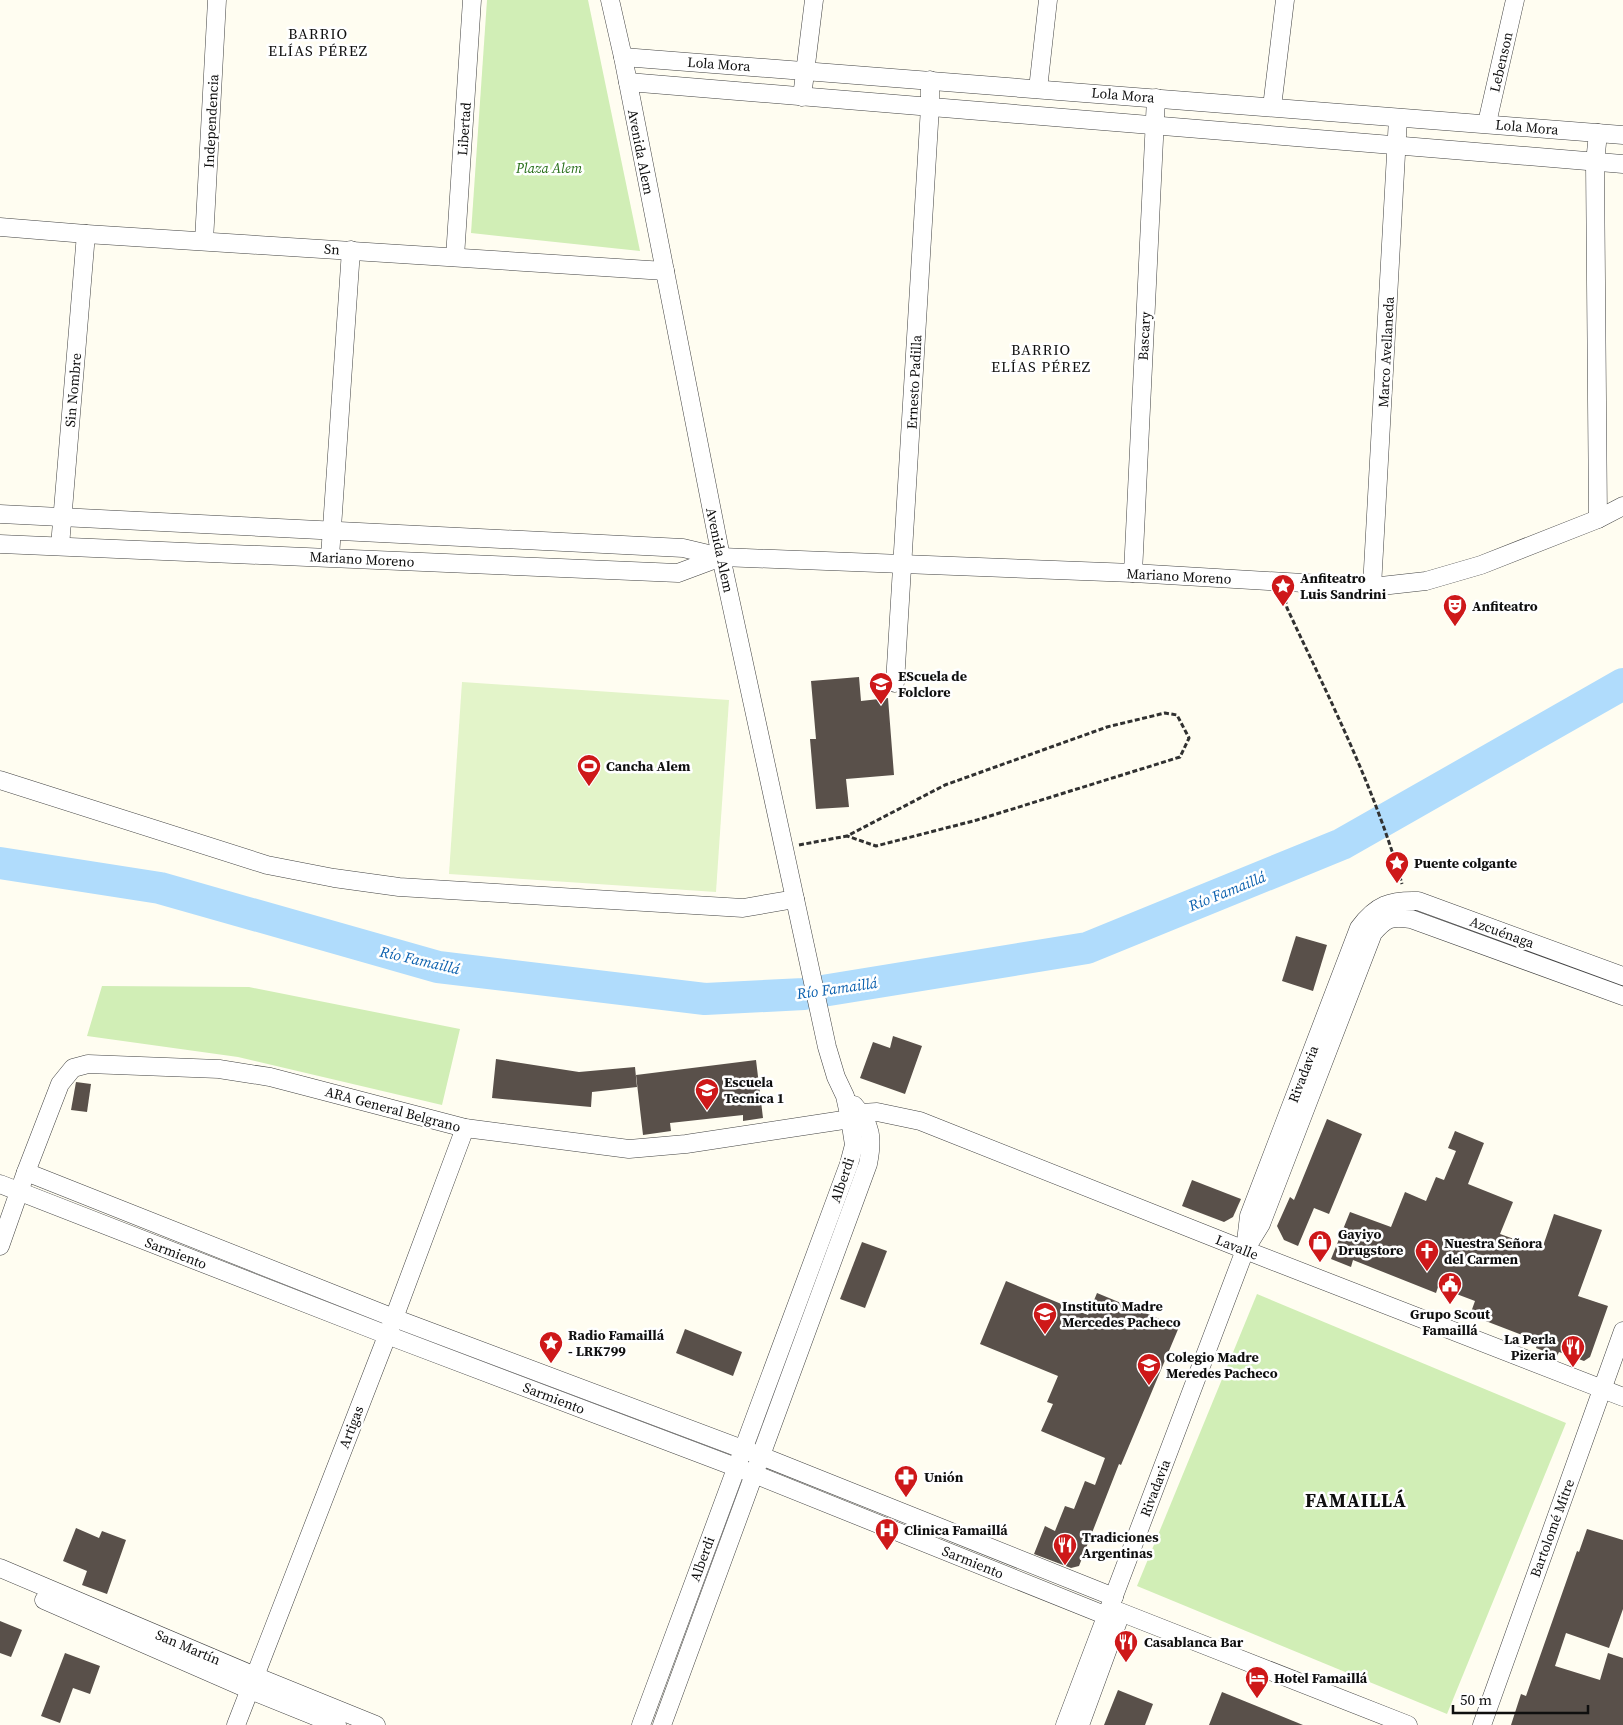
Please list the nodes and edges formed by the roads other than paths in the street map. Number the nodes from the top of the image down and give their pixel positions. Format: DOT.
graph roads {
  1 [pos="217,0"];
  2 [pos="472,0"];
  3 [pos="610,0"];
  4 [pos="814,0"];
  5 [pos="1048,0"];
  6 [pos="1285,0"];
  7 [pos="1515,0"];
  8 [pos="623,57"];
  9 [pos="806,71"];
  10 [pos="930,80"];
  11 [pos="628,82"];
  12 [pos="1038,89"];
  13 [pos="802,96"];
  14 [pos="1156,98"];
  15 [pos="930,107"];
  16 [pos="1272,107"];
  17 [pos="1398,118"];
  18 [pos="1487,123"];
  19 [pos="1154,126"];
  20 [pos="1598,134"];
  21 [pos="1623,135"];
  22 [pos="1398,146"];
  23 [pos="1595,163"];
  24 [pos="1623,164"];
  25 [pos="0,227"];
  26 [pos="86,234"];
  27 [pos="204,241"];
  28 [pos="351,250"];
  29 [pos="455,257"];
  30 [pos="665,270"];
  31 [pos="1623,506"];
  32 [pos="0,514"];
  33 [pos="62,516"];
  34 [pos="1598,519"];
  35 [pos="332,530"];
  36 [pos="0,544"];
  37 [pos="60,546"];
  38 [pos="330,557"];
  39 [pos="721,557"];
  40 [pos="903,564"];
  41 [pos="1133,573"];
  42 [pos="1372,587"];
  43 [pos="895,683"];
  44 [pos="0,780"];
  45 [pos="796,906"];
  46 [pos="1384,913"];
  47 [pos="1623,976"];
  48 [pos="1623,996"];
  49 [pos="845,1096"];
  50 [pos="855,1116"];
  51 [pos="465,1128"];
  52 [pos="26,1172"];
  53 [pos="0,1184"];
  54 [pos="19,1192"];
  55 [pos="0,1246"];
  56 [pos="1245,1250"];
  57 [pos="394,1318"];
  58 [pos="1623,1331"];
  59 [pos="387,1335"];
  60 [pos="1602,1388"];
  61 [pos="1623,1397"];
  62 [pos="743,1450"];
  63 [pos="761,1456"];
  64 [pos="736,1467"];
  65 [pos="754,1474"];
  66 [pos="0,1568"];
  67 [pos="0,1580"];
  68 [pos="1113,1608"];
  69 [pos="252,1683"];
  70 [pos="236,1725"];
  71 [pos="337,1725"];
  72 [pos="376,1725"];
  73 [pos="641,1725"];
  74 [pos="662,1725"];
  75 [pos="1065,1725"];
  76 [pos="1080,1725"];
  77 [pos="1408,1725"];
  78 [pos="1482,1725"];
  1 -- 27 [label="street, Independencia"];
  2 -- 29 [label="street, Libertad"];
  3 -- 8 [label="street, Avenida Alem"];
  4 -- 9 [label="street"];
  5 -- 12 [label="street"];
  6 -- 16 [label="street"];
  7 -- 18 [label="street, Lebenson"];
  8 -- 9 [label="street, Lola Mora"];
  8 -- 11 [label="street, Avenida Alem"];
  9 -- 10 [label="street, Lola Mora"];
  9 -- 13 [label="street"];
  10 -- 12 [label="street, Lola Mora"];
  10 -- 15 [label="street, Ernesto Padilla"];
  11 -- 13 [label="street, Lola Mora"];
  11 -- 30 [label="street, Avenida Alem"];
  12 -- 14 [label="street, Lola Mora"];
  13 -- 15 [label="street, Lola Mora"];
  14 -- 16 [label="street, Lola Mora"];
  14 -- 19 [label="street, Bascary"];
  15 -- 19 [label="street, Lola Mora"];
  15 -- 40 [label="street, Ernesto Padilla"];
  16 -- 17 [label="street, Lola Mora"];
  17 -- 18 [label="street, Lola Mora"];
  17 -- 22 [label="street, Marco Avellaneda"];
  18 -- 20 [label="street, Lola Mora"];
  19 -- 22 [label="street, Lola Mora"];
  19 -- 41 [label="street, Bascary"];
  20 -- 21 [label="street, Lola Mora"];
  20 -- 23 [label="street"];
  22 -- 23 [label="street, Lola Mora"];
  22 -- 42 [label="street, Marco Avellaneda"];
  23 -- 24 [label="street, Lola Mora"];
  23 -- 34 [label="street"];
  25 -- 26 [label="street, Sn"];
  26 -- 27 [label="street, Sn"];
  26 -- 33 [label="street, Sin Nombre"];
  27 -- 28 [label="street, Sn"];
  28 -- 29 [label="street, Sn"];
  28 -- 35 [label="street"];
  29 -- 30 [label="street, Sn"];
  30 -- 39 [label="street, Avenida Alem"];
  31 -- 34 [label="street, Mariano Moreno"];
  32 -- 33 [label="street, Mariano Moreno"];
  33 -- 35 [label="street, Mariano Moreno"];
  33 -- 37 [label="street, Sin Nombre"];
  34 -- 42 [label="street, Mariano Moreno"];
  35 -- 38 [label="street"];
  35 -- 39 [label="street, Mariano Moreno"];
  36 -- 37 [label="street, Mariano Moreno"];
  37 -- 38 [label="street, Mariano Moreno"];
  38 -- 39 [label="street, Mariano Moreno"];
  39 -- 40 [label="street, Mariano Moreno"];
  39 -- 45 [label="street, Avenida Alem"];
  40 -- 41 [label="street, Mariano Moreno"];
  40 -- 43 [label="street, Ernesto Padilla"];
  41 -- 42 [label="street, Mariano Moreno"];
  44 -- 45 [label="street"];
  45 -- 49 [label="street, Avenida Alem"];
  46 -- 47 [label="street, Azcuénaga"];
  46 -- 48 [label="street, Azcuénaga"];
  46 -- 56 [label="street, Rivadavia"];
  49 -- 50 [label="street, Alberdi"];
  50 -- 51 [label="street, ARA General Belgrano"];
  50 -- 56 [label="street, Lavalle"];
  50 -- 62 [label="street, Alberdi"];
  50 -- 63 [label="street, Alberdi"];
  51 -- 52 [label="street, ARA General Belgrano"];
  51 -- 57 [label="street, Artigas"];
  52 -- 54 [label="street, ARA General Belgrano"];
  52 -- 57 [label="street, Sarmiento"];
  53 -- 54 [label="street, Sarmiento"];
  54 -- 55 [label="street, ARA General Belgrano"];
  54 -- 59 [label="street, Sarmiento"];
  56 -- 60 [label="street, Lavalle"];
  56 -- 68 [label="street, Rivadavia"];
  57 -- 59 [label="street, Artigas"];
  57 -- 62 [label="street, Sarmiento"];
  58 -- 60 [label="street, Bartolomé Mitre"];
  59 -- 64 [label="street, Sarmiento"];
  59 -- 69 [label="street, Artigas"];
  60 -- 61 [label="street, Lavalle"];
  60 -- 78 [label="street, Bartolomé Mitre"];
  62 -- 63 [label="street, Sarmiento"];
  62 -- 64 [label="street, Alberdi"];
  63 -- 65 [label="street, Alberdi"];
  63 -- 68 [label="street, Sarmiento"];
  64 -- 65 [label="street, Sarmiento"];
  64 -- 73 [label="street, Alberdi"];
  65 -- 68 [label="street, Sarmiento"];
  65 -- 74 [label="street, Alberdi"];
  66 -- 69 [label="street, San Martín"];
  67 -- 69 [label="street, San Martín"];
  68 -- 75 [label="street, Rivadavia"];
  68 -- 76 [label="street, Rivadavia"];
  68 -- 77 [label="street, Sarmiento"];
  69 -- 70 [label="street, Artigas"];
  69 -- 71 [label="street, San Martín"];
  69 -- 72 [label="street, San Martín"];
}
